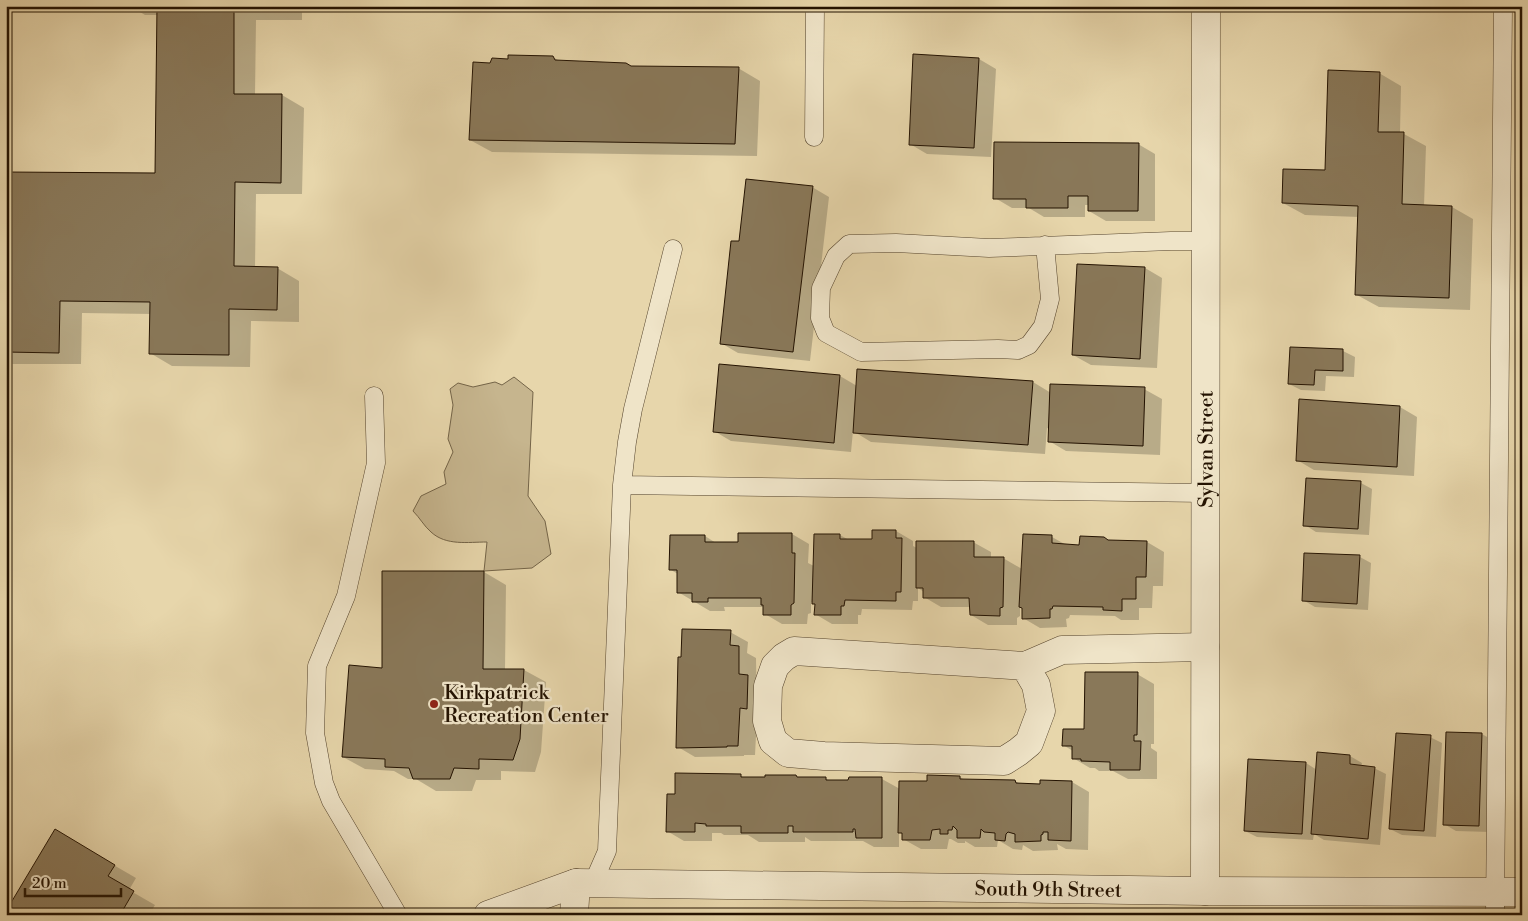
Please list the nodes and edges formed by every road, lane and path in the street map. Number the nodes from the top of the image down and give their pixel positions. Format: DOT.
graph roads {
  1 [pos="815,6"];
  2 [pos="1206,6"];
  3 [pos="1503,6"];
  4 [pos="814,137"];
  5 [pos="1206,241"];
  6 [pos="1045,245"];
  7 [pos="673,249"];
  8 [pos="374,396"];
  9 [pos="622,485"];
  10 [pos="1205,493"];
  11 [pos="1205,647"];
  12 [pos="1025,666"];
  13 [pos="584,883"];
  14 [pos="1205,891"];
  15 [pos="1504,900"];
  16 [pos="398,915"];
  17 [pos="488,915"];
  18 [pos="574,915"];
  1 -- 4 [label="lane"];
  2 -- 5 [label="street, Sylvan Street"];
  3 -- 15 [label="lane"];
  5 -- 6 [label="lane"];
  5 -- 10 [label="street, Sylvan Street"];
  6 -- 6 [label="lane"];
  7 -- 9 [label="lane"];
  8 -- 16 [label="lane"];
  9 -- 10 [label="lane"];
  9 -- 13 [label="lane"];
  10 -- 11 [label="street, Sylvan Street"];
  11 -- 12 [label="street"];
  11 -- 14 [label="street, Sylvan Street"];
  12 -- 12 [label="street"];
  13 -- 14 [label="street, South 9th Street"];
  13 -- 17 [label="street"];
  13 -- 18 [label="street"];
  14 -- 15 [label="street, South 9th Street"];
}
